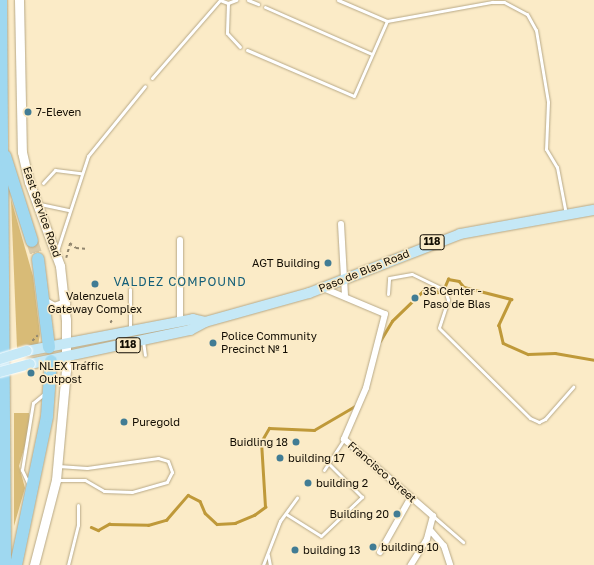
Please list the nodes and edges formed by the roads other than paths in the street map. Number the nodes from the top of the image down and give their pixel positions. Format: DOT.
graph roads {
  1 [pos="1,0"];
  2 [pos="19,0"];
  3 [pos="220,0"];
  4 [pos="236,0"];
  5 [pos="248,0"];
  6 [pos="338,0"];
  7 [pos="228,3"];
  8 [pos="258,4"];
  9 [pos="265,7"];
  10 [pos="387,21"];
  11 [pos="240,47"];
  12 [pos="247,50"];
  13 [pos="372,54"];
  14 [pos="152,78"];
  15 [pos="2,80"];
  16 [pos="145,86"];
  17 [pos="81,173"];
  18 [pos="43,183"];
  19 [pos="37,202"];
  20 [pos="69,210"];
  21 [pos="594,210"];
  22 [pos="566,215"];
  23 [pos="341,224"];
  24 [pos="180,240"];
  25 [pos="32,241"];
  26 [pos="57,252"];
  27 [pos="38,259"];
  28 [pos="347,278"];
  29 [pos="323,288"];
  30 [pos="130,289"];
  31 [pos="388,294"];
  32 [pos="345,296"];
  33 [pos="45,302"];
  34 [pos="65,303"];
  35 [pos="180,322"];
  36 [pos="205,322"];
  37 [pos="130,332"];
  38 [pos="143,341"];
  39 [pos="66,345"];
  40 [pos="49,347"];
  41 [pos="145,355"];
  42 [pos="0,358"];
  43 [pos="66,358"];
  44 [pos="50,361"];
  45 [pos="0,372"];
  46 [pos="574,387"];
  47 [pos="344,439"];
  48 [pos="328,463"];
  49 [pos="58,466"];
  50 [pos="324,470"];
  51 [pos="56,480"];
  52 [pos="411,497"];
  53 [pos="297,498"];
  54 [pos="78,505"];
  55 [pos="286,514"];
  56 [pos="433,516"];
  57 [pos="430,530"];
  58 [pos="463,542"];
  59 [pos="380,552"];
  60 [pos="268,555"];
  61 [pos="5,565"];
  62 [pos="16,565"];
  63 [pos="34,565"];
  64 [pos="68,565"];
  65 [pos="263,565"];
  66 [pos="270,565"];
  67 [pos="411,565"];
  68 [pos="450,565"];
  1 -- 15 [label="highway"];
  2 -- 19 [label="main road, East Service Road"];
  3 -- 7 [label="lane"];
  3 -- 14 [label="lane"];
  4 -- 7 [label="lane"];
  5 -- 8 [label="lane"];
  6 -- 10 [label="lane"];
  7 -- 11 [label="lane"];
  9 -- 13 [label="lane"];
  10 -- 13 [label="lane"];
  10 -- 22 [label="lane"];
  12 -- 13 [label="lane"];
  15 -- 25 [label="highway"];
  15 -- 61 [label="highway"];
  16 -- 17 [label="lane"];
  17 -- 18 [label="lane"];
  17 -- 20 [label="lane"];
  19 -- 20 [label="lane"];
  19 -- 26 [label="main road, East Service Road"];
  20 -- 26 [label="lane"];
  21 -- 22 [label="main road, Paso de Blas Road / 118"];
  22 -- 28 [label="main road, Paso de Blas Road / 118"];
  23 -- 28 [label="street"];
  24 -- 35 [label="street"];
  26 -- 34 [label="main road, East Service Road"];
  27 -- 33 [label="highway"];
  28 -- 29 [label="main road, Paso de Blas Road / 118"];
  28 -- 32 [label="street"];
  29 -- 32 [label="street, Francisco Street"];
  29 -- 36 [label="main road, Paso de Blas Road / 118"];
  30 -- 37 [label="lane"];
  31 -- 46 [label="lane"];
  32 -- 47 [label="street, Francisco Street"];
  33 -- 34 [label="main road"];
  33 -- 40 [label="highway"];
  34 -- 39 [label="main road, East Service Road"];
  35 -- 36 [label="main road, Paso de Blas Road / 118"];
  35 -- 37 [label="main road, Paso de Blas Road / 118"];
  36 -- 38 [label="main road, Paso de Blas Road / 118"];
  37 -- 39 [label="main road, Paso de Blas Road / 118"];
  38 -- 41 [label="lane"];
  38 -- 43 [label="main road, Paso de Blas Road / 118"];
  39 -- 40 [label="main road, Paso de Blas Road / 118"];
  39 -- 43 [label="main road, East Service Road"];
  40 -- 42 [label="main road, Paso de Blas Road / 118, bridge"];
  40 -- 44 [label="main road"];
  43 -- 44 [label="main road, Paso de Blas Road / 118"];
  43 -- 49 [label="main road, East Service Road"];
  44 -- 45 [label="main road, Paso de Blas Road / 118, bridge"];
  44 -- 62 [label="highway"];
  47 -- 48 [label="lane"];
  47 -- 52 [label="street, Francisco Street"];
  48 -- 50 [label="lane"];
  48 -- 55 [label="lane"];
  49 -- 51 [label="main road, East Service Road"];
  49 -- 51 [label="lane"];
  51 -- 63 [label="main road, East Service Road"];
  52 -- 56 [label="street, Francisco Street"];
  52 -- 59 [label="street"];
  53 -- 55 [label="lane"];
  54 -- 64 [label="lane"];
  55 -- 60 [label="lane"];
  56 -- 57 [label="street"];
  56 -- 58 [label="lane, Francisco Street"];
  57 -- 67 [label="street"];
  57 -- 68 [label="street"];
  60 -- 65 [label="lane"];
  60 -- 66 [label="lane"];
}
